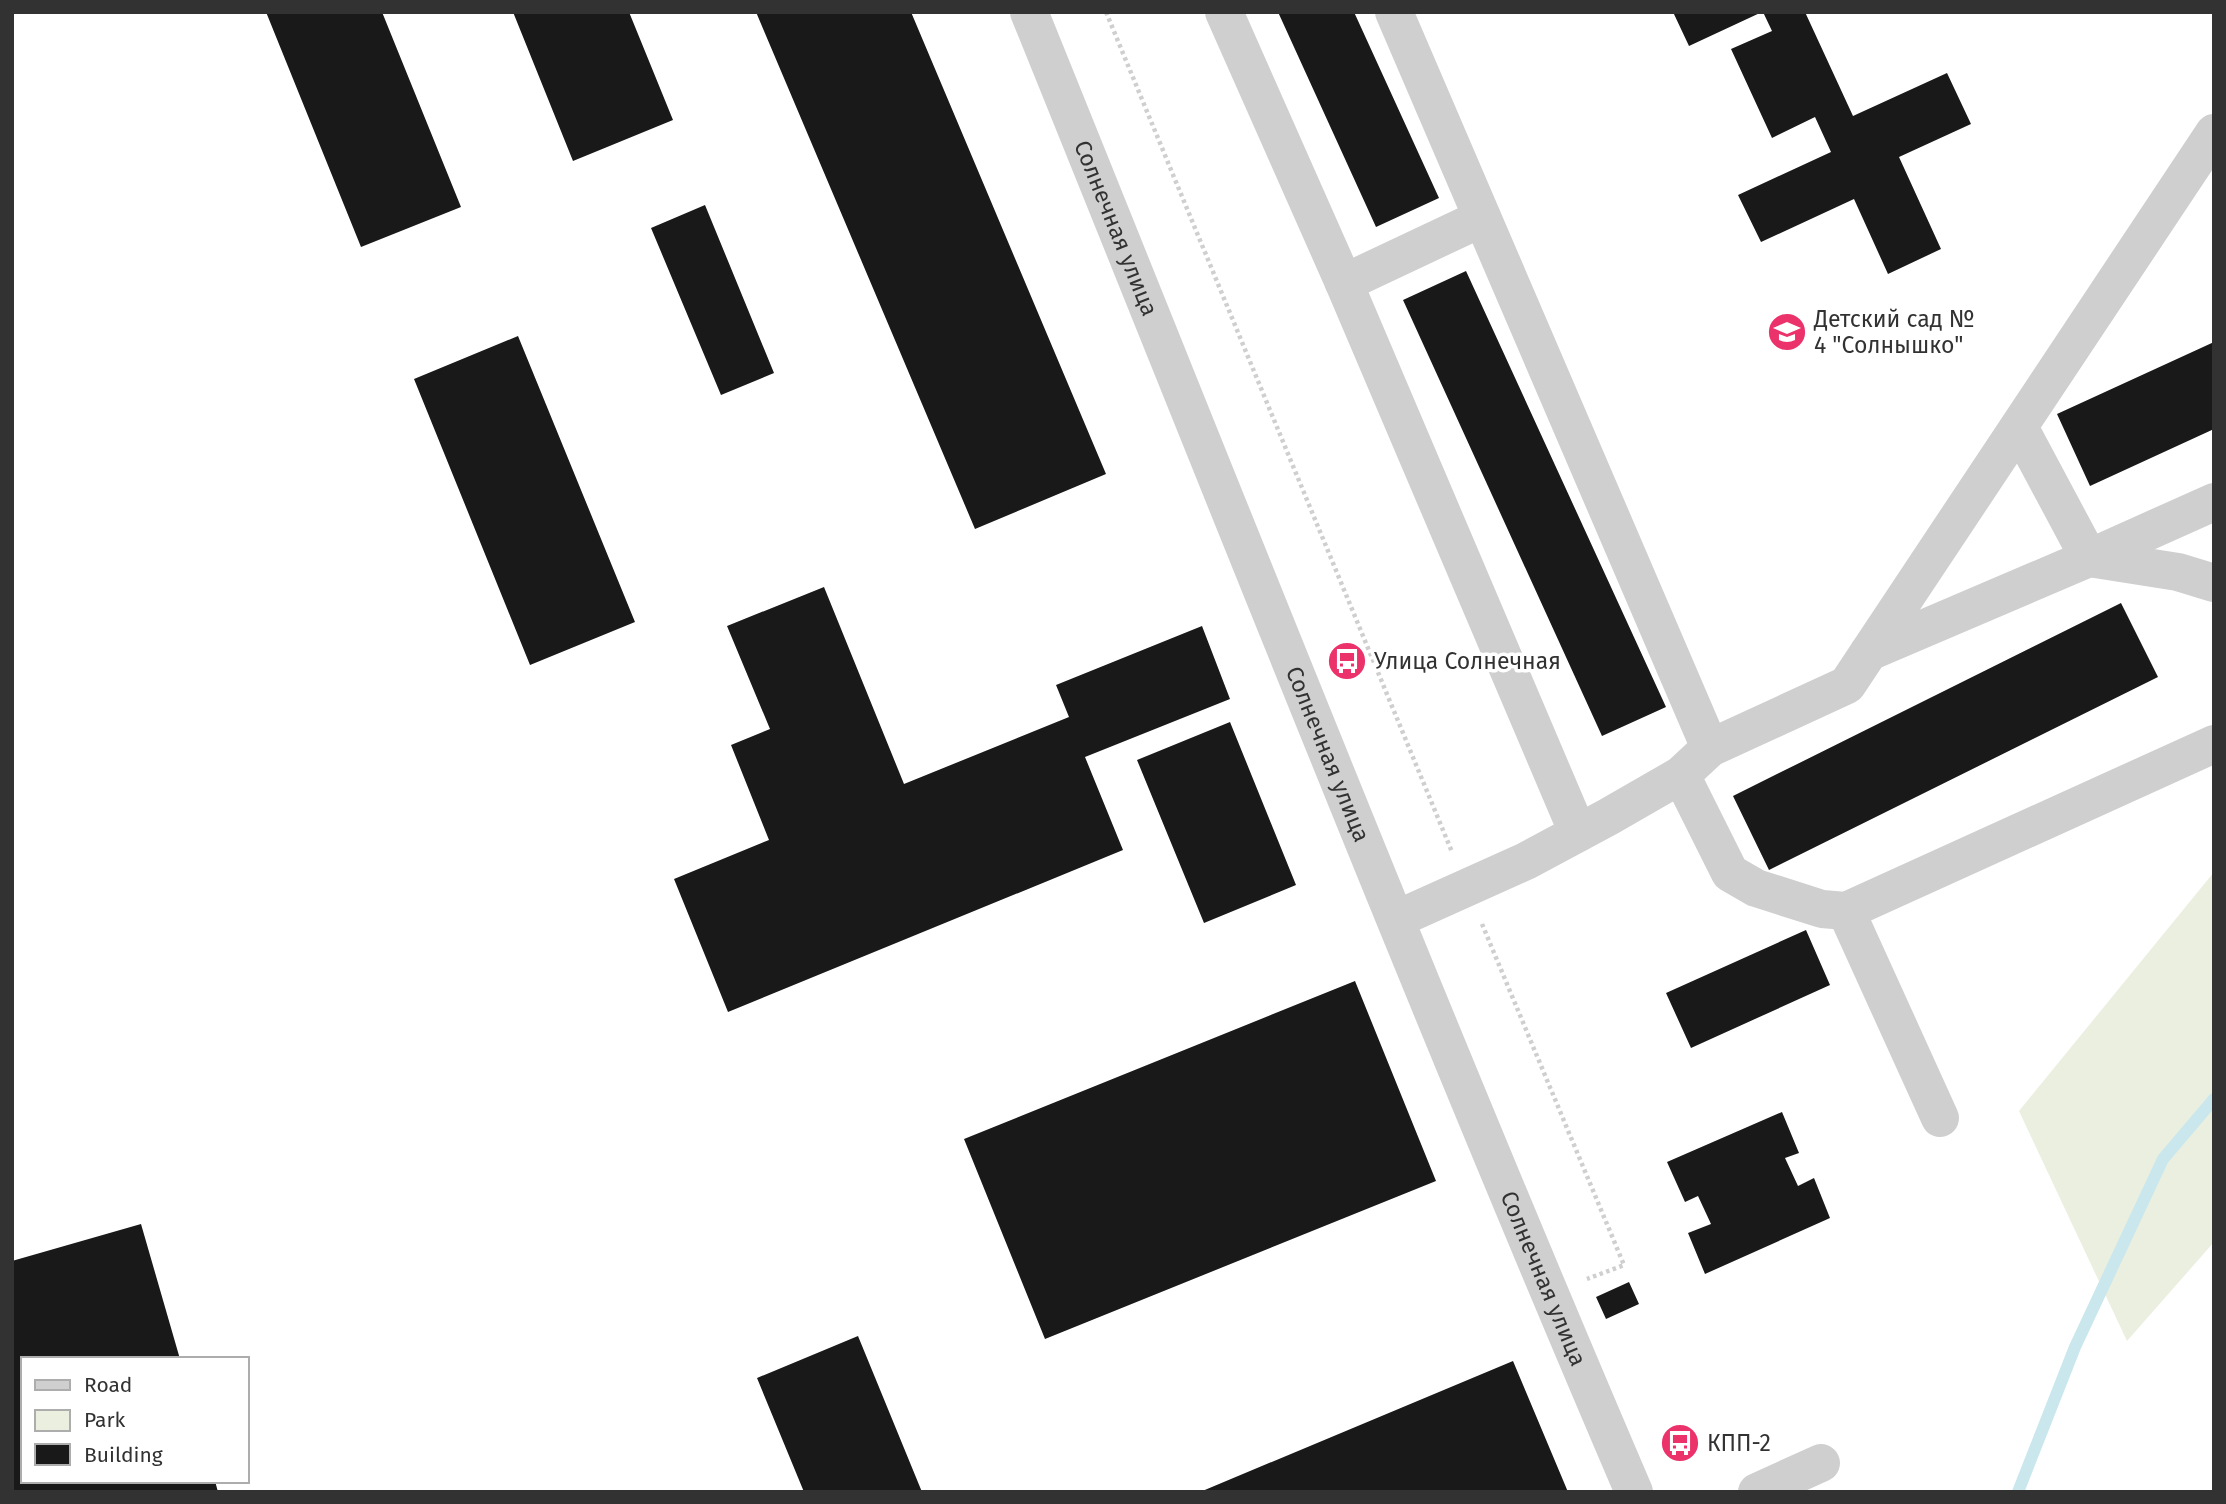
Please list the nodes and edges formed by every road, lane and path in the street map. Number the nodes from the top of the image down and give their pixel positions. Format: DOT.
graph roads {
  1 [pos="1030,12"];
  2 [pos="1106,12"];
  3 [pos="1224,12"];
  4 [pos="1394,12"];
  5 [pos="2214,133"];
  6 [pos="1482,218"];
  7 [pos="1344,283"];
  8 [pos="2019,426"];
  9 [pos="2214,502"];
  10 [pos="2089,558"];
  11 [pos="2214,583"];
  12 [pos="1870,652"];
  13 [pos="2214,744"];
  14 [pos="1710,748"];
  15 [pos="1681,775"];
  16 [pos="1578,833"];
  17 [pos="1467,887"];
  18 [pos="1846,911"];
  19 [pos="1397,919"];
  20 [pos="1940,1118"];
  21 [pos="1550,1294"];
  22 [pos="1821,1463"];
  23 [pos="1634,1492"];
  24 [pos="1757,1492"];
  1 -- 19 [label="street, Солнечная улица"];
  2 -- 17 [label="path"];
  3 -- 7 [label="street"];
  4 -- 6 [label="street"];
  5 -- 8 [label="street"];
  6 -- 7 [label="street"];
  6 -- 14 [label="street"];
  7 -- 16 [label="street"];
  8 -- 10 [label="street"];
  8 -- 12 [label="street"];
  9 -- 10 [label="street"];
  10 -- 11 [label="street"];
  10 -- 12 [label="street"];
  12 -- 14 [label="street"];
  13 -- 18 [label="street"];
  14 -- 15 [label="street"];
  15 -- 16 [label="street"];
  15 -- 18 [label="street"];
  16 -- 17 [label="street"];
  17 -- 19 [label="street"];
  17 -- 21 [label="path"];
  18 -- 20 [label="street"];
  19 -- 21 [label="street, Солнечная улица"];
  21 -- 23 [label="street, Солнечная улица"];
  22 -- 24 [label="street"];
}
